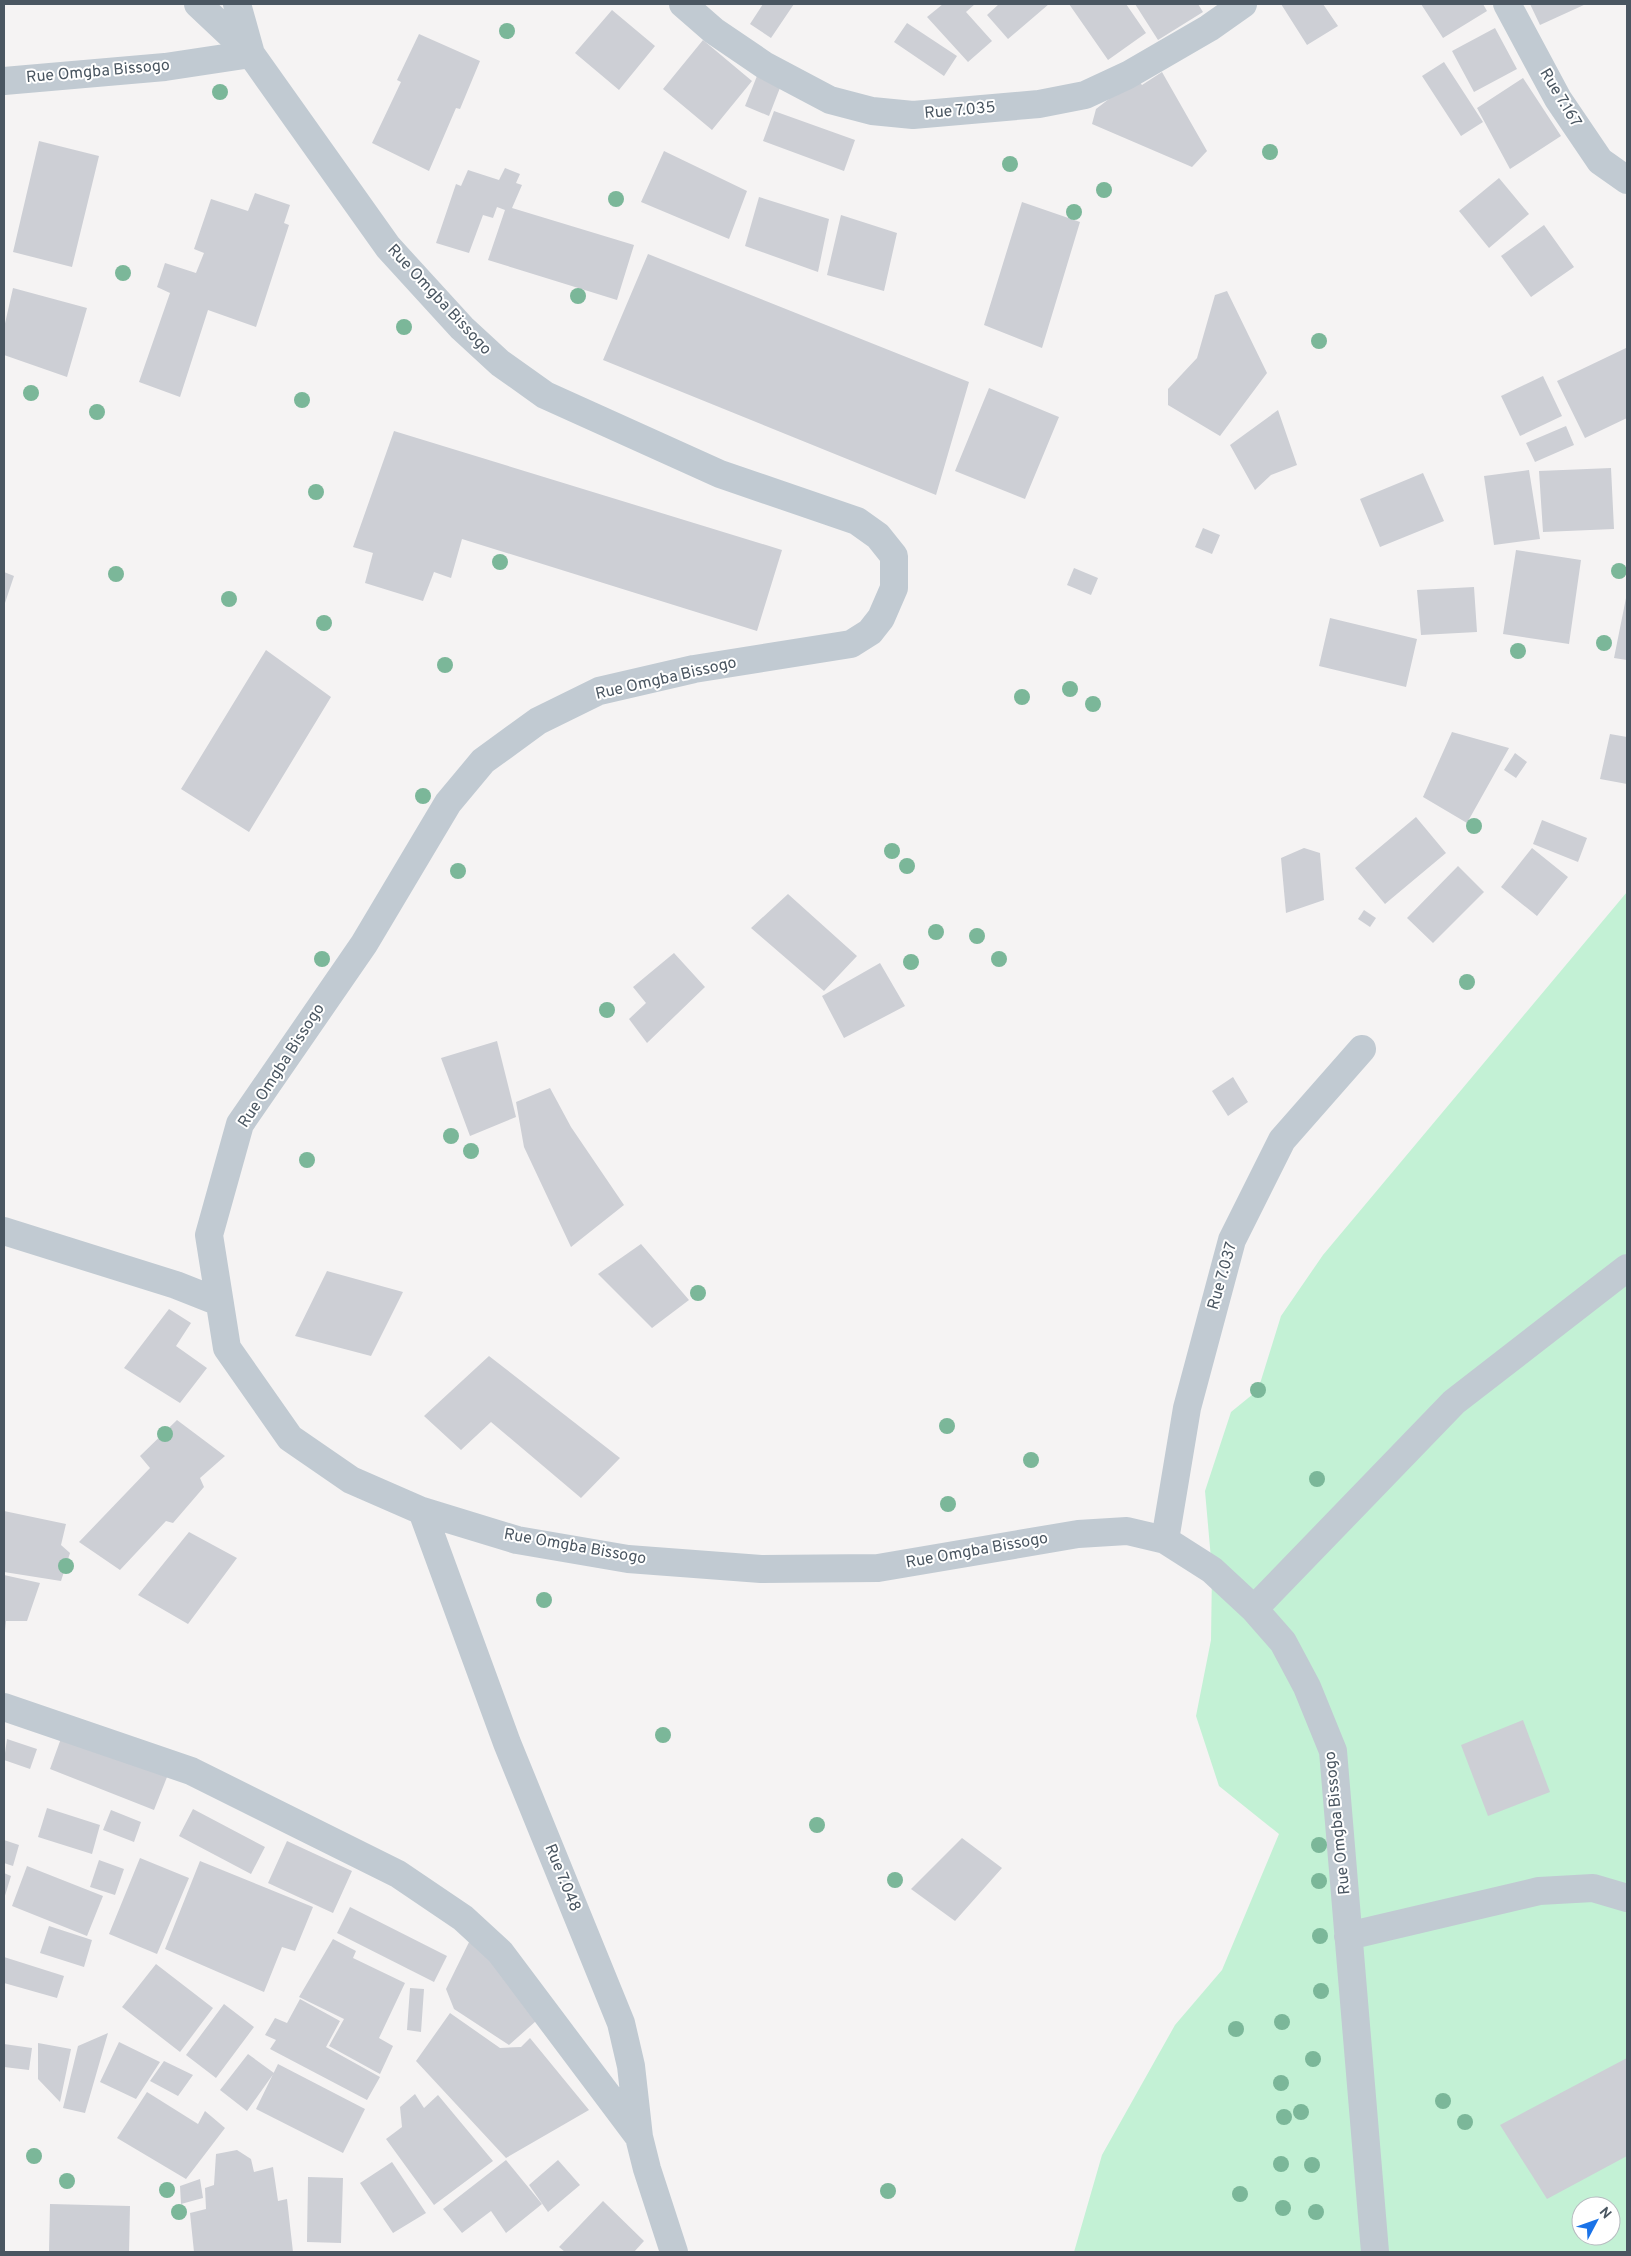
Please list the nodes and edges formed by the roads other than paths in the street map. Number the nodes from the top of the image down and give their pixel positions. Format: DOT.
graph roads {
  1 [pos="198,4"];
  2 [pos="237,4"];
  3 [pos="683,4"];
  4 [pos="1243,4"];
  5 [pos="1507,4"];
  6 [pos="251,54"];
  7 [pos="4,80"];
  8 [pos="1627,180"];
  9 [pos="1362,1049"];
  10 [pos="4,1231"];
  11 [pos="1627,1268"];
  12 [pos="219,1302"];
  13 [pos="422,1511"];
  14 [pos="1165,1540"];
  15 [pos="1254,1609"];
  16 [pos="4,1707"];
  17 [pos="1627,1898"];
  18 [pos="1348,1936"];
  19 [pos="640,2137"];
  20 [pos="674,2252"];
  21 [pos="1375,2252"];
  1 -- 6 [label="street"];
  2 -- 6 [label="street, Rue Omgba Bissogo"];
  3 -- 4 [label="street, Rue 7.035"];
  5 -- 8 [label="street, Rue 7.167"];
  6 -- 7 [label="street, Rue Omgba Bissogo"];
  6 -- 12 [label="street, Rue Omgba Bissogo"];
  9 -- 14 [label="street, Rue 7.037"];
  10 -- 12 [label="street"];
  11 -- 15 [label="street"];
  12 -- 13 [label="street, Rue Omgba Bissogo"];
  13 -- 14 [label="street, Rue Omgba Bissogo"];
  13 -- 19 [label="street, Rue 7.048"];
  14 -- 15 [label="street, Rue Omgba Bissogo"];
  15 -- 18 [label="street, Rue Omgba Bissogo"];
  16 -- 19 [label="street"];
  17 -- 18 [label="street"];
  18 -- 21 [label="street, Rue Omgba Bissogo"];
  19 -- 20 [label="street, Rue 7.048"];
}
